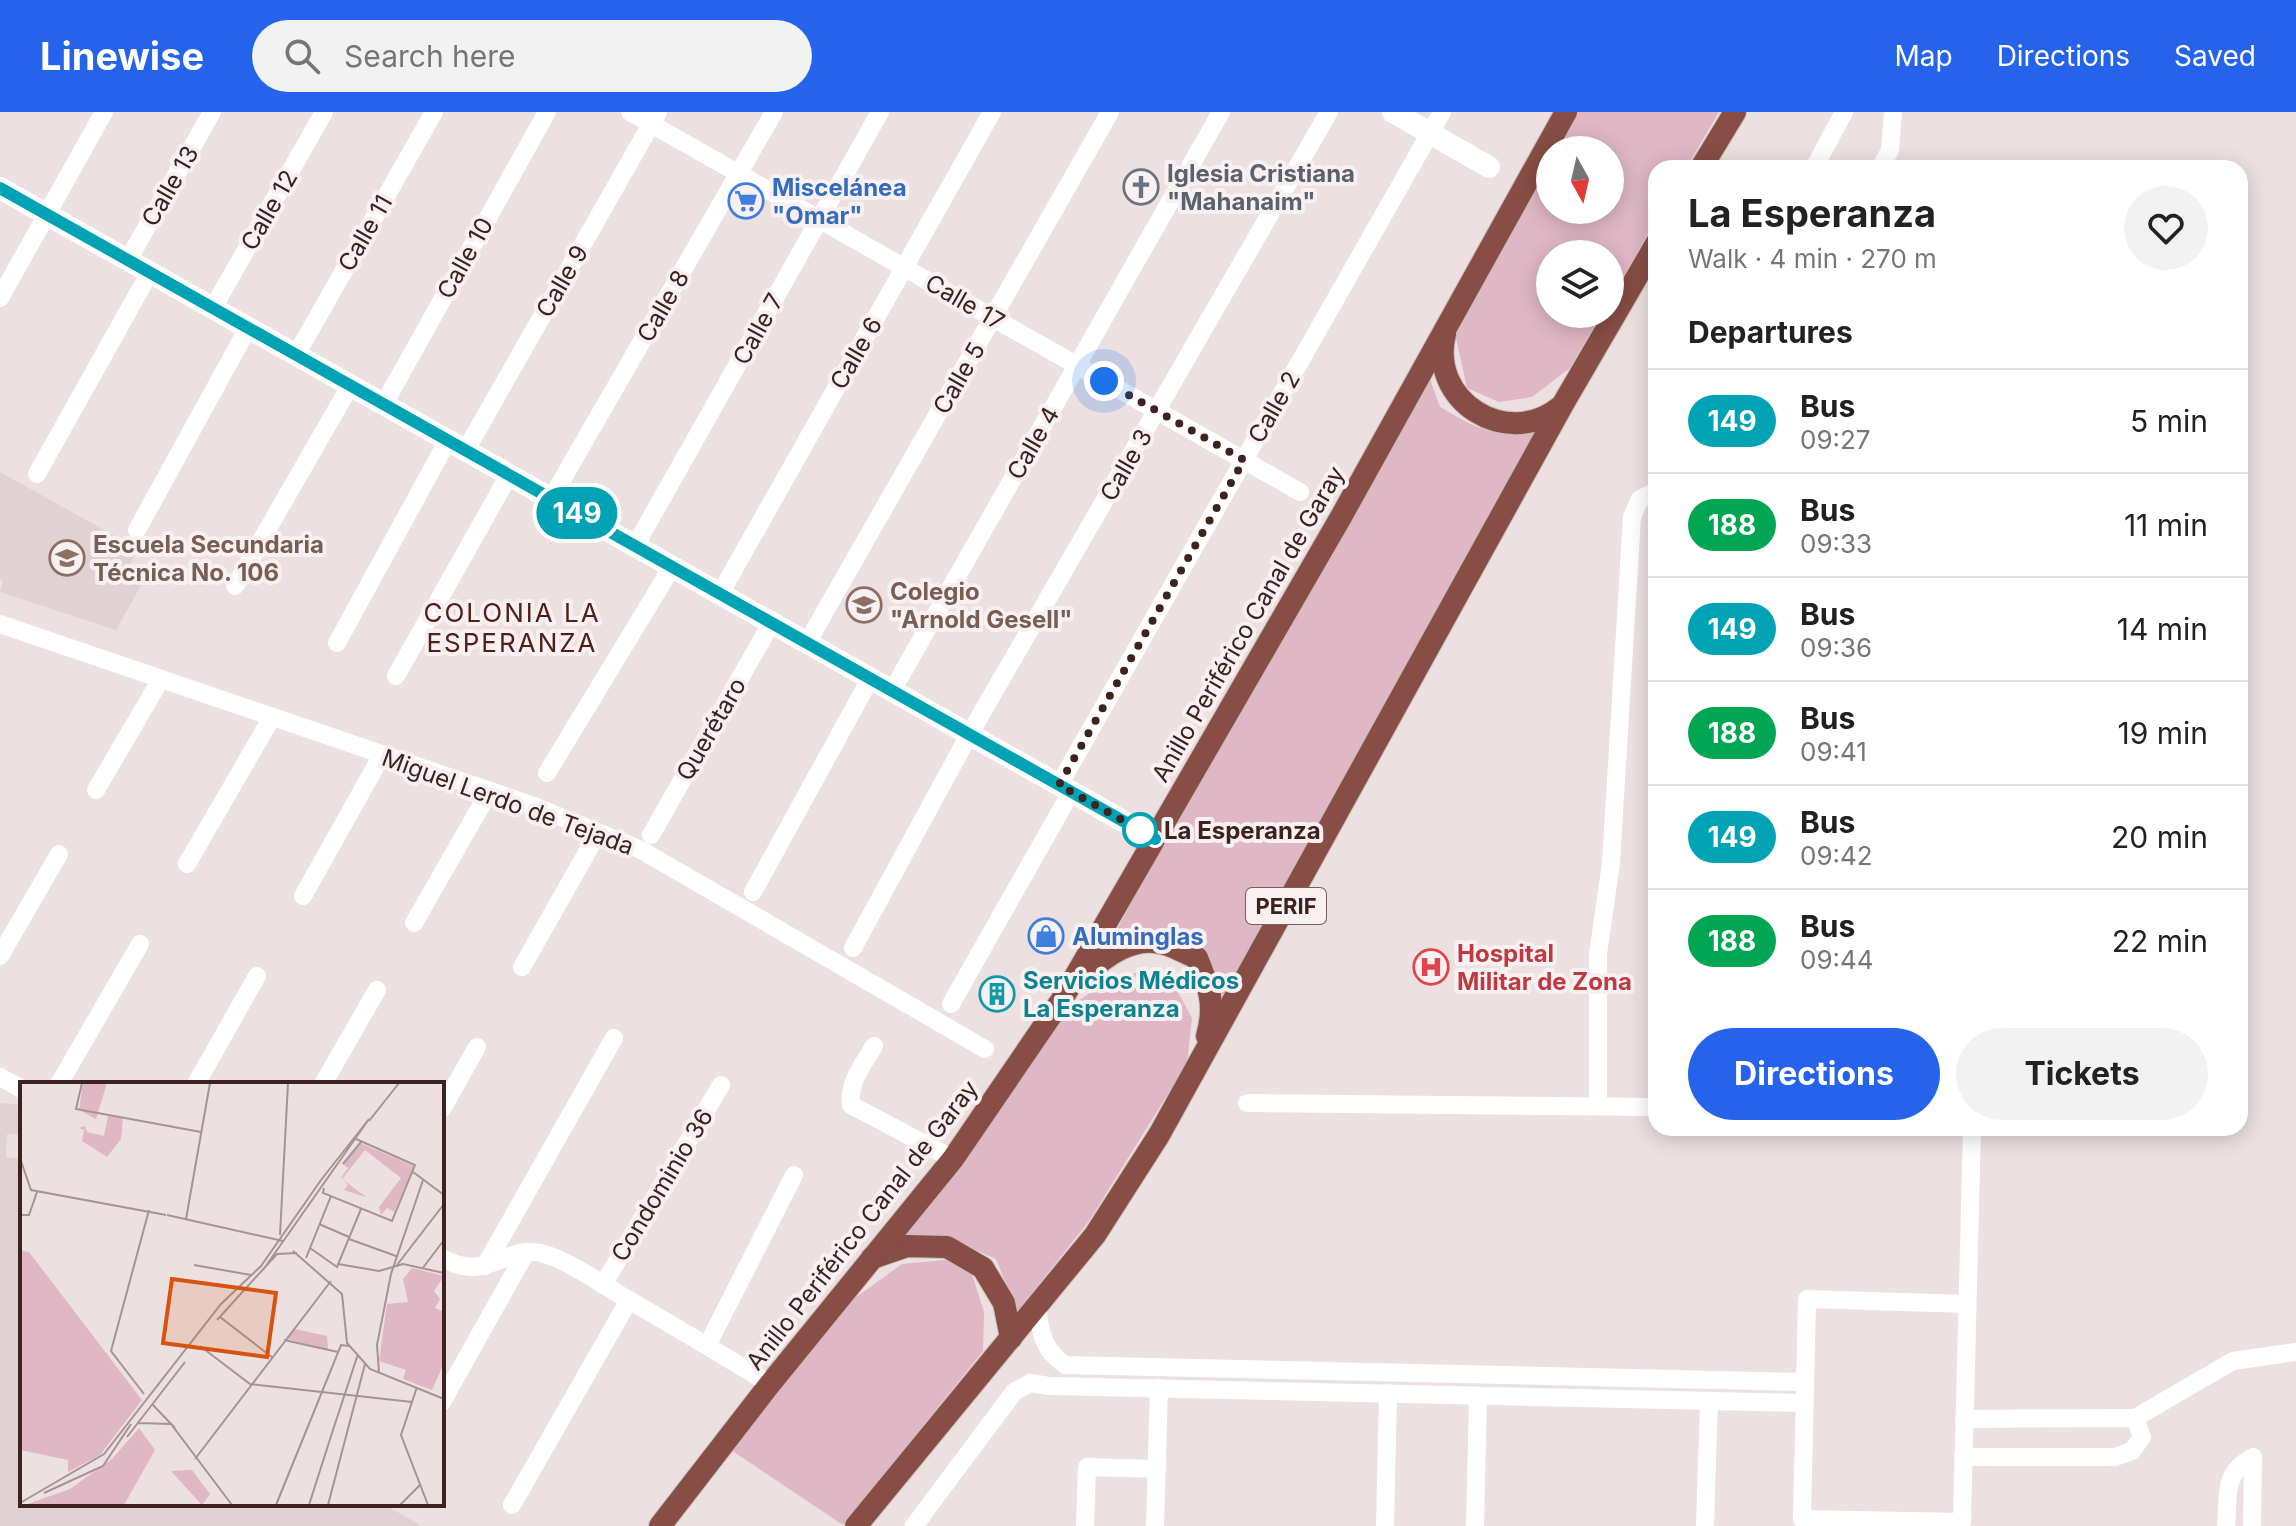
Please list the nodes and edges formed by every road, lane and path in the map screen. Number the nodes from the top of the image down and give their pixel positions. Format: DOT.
graph roads {
  1 [pos="104,112"];
  2 [pos="212,112"];
  3 [pos="324,112"];
  4 [pos="434,112"];
  5 [pos="547,112"];
  6 [pos="630,112"];
  7 [pos="774,112"];
  8 [pos="880,112"];
  9 [pos="992,112"];
  10 [pos="1110,112"];
  11 [pos="1221,112"];
  12 [pos="1329,112"];
  13 [pos="1393,112"];
  14 [pos="1442,112"];
  15 [pos="1566,112"];
  16 [pos="1735,112"];
  17 [pos="1844,112"];
  18 [pos="1893,112"];
  19 [pos="655,118"];
  20 [pos="1430,133"];
  21 [pos="1706,160"];
  22 [pos="1818,160"];
  23 [pos="1884,160"];
  24 [pos="1489,167"];
  25 [pos="739,174"];
  26 [pos="0,188"];
  27 [pos="46,214"];
  28 [pos="819,219"];
  29 [pos="1648,258"];
  30 [pos="128,260"];
  31 [pos="904,268"];
  32 [pos="150,272"];
  33 [pos="0,298"];
  34 [pos="213,308"];
  35 [pos="993,318"];
  36 [pos="1451,318"];
  37 [pos="248,328"];
  38 [pos="296,355"];
  39 [pos="1077,365"];
  40 [pos="350,386"];
  41 [pos="384,404"];
  42 [pos="1563,404"];
  43 [pos="1157,411"];
  44 [pos="457,445"];
  45 [pos="1244,460"];
  46 [pos="37,474"];
  47 [pos="509,475"];
  48 [pos="1300,492"];
  49 [pos="1648,495"];
  50 [pos="551,499"];
  51 [pos="137,530"];
  52 [pos="635,546"];
  53 [pos="672,567"];
  54 [pos="235,586"];
  55 [pos="720,594"];
  56 [pos="772,622"];
  57 [pos="0,624"];
  58 [pos="337,643"];
  59 [pos="807,643"];
  60 [pos="396,676"];
  61 [pos="161,679"];
  62 [pos="870,679"];
  63 [pos="892,691"];
  64 [pos="272,717"];
  65 [pos="969,735"];
  66 [pos="382,755"];
  67 [pos="547,773"];
  68 [pos="1065,788"];
  69 [pos="96,790"];
  70 [pos="489,792"];
  71 [pos="598,833"];
  72 [pos="651,835"];
  73 [pos="1155,839"];
  74 [pos="59,854"];
  75 [pos="187,864"];
  76 [pos="753,892"];
  77 [pos="303,896"];
  78 [pos="414,923"];
  79 [pos="140,944"];
  80 [pos="853,948"];
  81 [pos="0,956"];
  82 [pos="522,967"];
  83 [pos="257,976"];
  84 [pos="377,990"];
  85 [pos="1061,1001"];
  86 [pos="951,1004"];
  87 [pos="614,1038"];
  88 [pos="874,1046"];
  89 [pos="477,1047"];
  90 [pos="985,1049"];
  91 [pos="1199,1064"];
  92 [pos="0,1077"];
  93 [pos="60,1082"];
  94 [pos="197,1082"];
  95 [pos="324,1082"];
  96 [pos="721,1085"];
  97 [pos="20,1088"];
  98 [pos="1247,1103"];
  99 [pos="444,1105"];
  100 [pos="1598,1105"];
  101 [pos="1648,1107"];
  102 [pos="1972,1136"];
  103 [pos="953,1159"];
  104 [pos="794,1175"];
  105 [pos="526,1252"];
  106 [pos="871,1258"];
  107 [pos="444,1259"];
  108 [pos="485,1266"];
  109 [pos="603,1285"];
  110 [pos="629,1300"];
  111 [pos="1967,1304"];
  112 [pos="1036,1306"];
  113 [pos="1011,1338"];
  114 [pos="707,1346"];
  115 [pos="2296,1352"];
  116 [pos="1804,1382"];
  117 [pos="770,1384"];
  118 [pos="1159,1388"];
  119 [pos="1388,1393"];
  120 [pos="1478,1396"];
  121 [pos="444,1398"];
  122 [pos="1709,1401"];
  123 [pos="1804,1403"];
  124 [pos="2135,1418"];
  125 [pos="1964,1419"];
  126 [pos="1963,1457"];
  127 [pos="1157,1469"];
  128 [pos="512,1505"];
  129 [pos="660,1526"];
  130 [pos="856,1526"];
  131 [pos="914,1526"];
  132 [pos="1085,1526"];
  133 [pos="1155,1526"];
  134 [pos="1385,1526"];
  135 [pos="1475,1526"];
  136 [pos="1705,1526"];
  137 [pos="2226,1526"];
  138 [pos="2252,1526"];
  1 -- 27 [label="street"];
  2 -- 30 [label="street, Calle 13"];
  3 -- 34 [label="street, Calle 12"];
  4 -- 38 [label="street, Calle 11"];
  5 -- 41 [label="street, Calle 10"];
  6 -- 19 [label="street, Calle 17"];
  7 -- 25 [label="street, Calle 8"];
  8 -- 28 [label="street, Calle 7"];
  9 -- 31 [label="street, Calle 6"];
  10 -- 35 [label="street, Calle 5"];
  11 -- 39 [label="street, Calle 4"];
  12 -- 43 [label="street, Calle 3"];
  13 -- 20 [label="street"];
  14 -- 20 [label="street, Calle 2"];
  15 -- 36 [label="highway, Anillo Periférico Canal de Garay"];
  16 -- 21 [label="highway"];
  17 -- 22 [label="street"];
  18 -- 23 [label="street"];
  19 -- 25 [label="street, Calle 17"];
  19 -- 44 [label="street, Calle 9"];
  20 -- 24 [label="street"];
  20 -- 45 [label="street, Calle 2"];
  25 -- 28 [label="street, Calle 17"];
  25 -- 50 [label="street, Calle 8"];
  26 -- 27 [label="street"];
  27 -- 30 [label="street"];
  27 -- 33 [label="street"];
  28 -- 31 [label="street, Calle 17"];
  28 -- 52 [label="street, Calle 7"];
  29 -- 42 [label="highway, PERIF"];
  30 -- 32 [label="street"];
  31 -- 35 [label="street, Calle 17"];
  31 -- 55 [label="street, Calle 6"];
  32 -- 34 [label="street"];
  32 -- 46 [label="street"];
  34 -- 37 [label="street"];
  35 -- 39 [label="street, Calle 17"];
  35 -- 59 [label="street, Calle 5"];
  36 -- 42 [label="highway"];
  36 -- 73 [label="highway, Anillo Periférico Canal de Garay"];
  37 -- 38 [label="street"];
  37 -- 51 [label="street"];
  38 -- 40 [label="street"];
  39 -- 43 [label="street, Calle 17"];
  39 -- 63 [label="street, Calle 4"];
  40 -- 41 [label="street"];
  40 -- 54 [label="street"];
  41 -- 44 [label="street"];
  42 -- 91 [label="highway, PERIF"];
  43 -- 45 [label="street, Calle 17"];
  43 -- 65 [label="street, Calle 3"];
  44 -- 47 [label="street"];
  44 -- 58 [label="street, Calle 9"];
  45 -- 48 [label="street, Calle 17"];
  45 -- 68 [label="street, Calle 2"];
  47 -- 50 [label="street"];
  47 -- 60 [label="street"];
  49 -- 100 [label="street"];
  50 -- 52 [label="street"];
  52 -- 53 [label="street"];
  53 -- 55 [label="street"];
  53 -- 67 [label="street"];
  55 -- 56 [label="street"];
  56 -- 59 [label="street"];
  56 -- 72 [label="street, Querétaro"];
  57 -- 61 [label="street, Miguel Lerdo de Tejada"];
  59 -- 62 [label="street"];
  61 -- 64 [label="street, Miguel Lerdo de Tejada"];
  61 -- 69 [label="street"];
  62 -- 63 [label="street"];
  62 -- 76 [label="street"];
  63 -- 65 [label="street"];
  64 -- 66 [label="street, Miguel Lerdo de Tejada"];
  64 -- 75 [label="street"];
  65 -- 68 [label="street"];
  65 -- 80 [label="street, Calle 3"];
  66 -- 70 [label="street, Miguel Lerdo de Tejada"];
  66 -- 77 [label="street"];
  68 -- 73 [label="street"];
  68 -- 86 [label="street, Calle 2"];
  70 -- 71 [label="street, Miguel Lerdo de Tejada"];
  70 -- 78 [label="street"];
  71 -- 82 [label="street"];
  71 -- 90 [label="street, Miguel Lerdo de Tejada"];
  73 -- 85 [label="highway, Anillo Periférico Canal de Garay"];
  74 -- 81 [label="street"];
  79 -- 93 [label="street"];
  83 -- 94 [label="street"];
  84 -- 95 [label="street"];
  85 -- 91 [label="highway"];
  85 -- 103 [label="highway, Anillo Periférico Canal de Garay"];
  87 -- 108 [label="street"];
  88 -- 103 [label="street"];
  89 -- 99 [label="street"];
  91 -- 112 [label="highway, PERIF"];
  92 -- 97 [label="street"];
  96 -- 109 [label="street, Condominio 36"];
  98 -- 100 [label="street"];
  100 -- 101 [label="street"];
  102 -- 111 [label="street"];
  103 -- 106 [label="highway, Anillo Periférico Canal de Garay"];
  104 -- 114 [label="street"];
  105 -- 108 [label="street"];
  105 -- 109 [label="street"];
  105 -- 121 [label="street"];
  106 -- 113 [label="highway"];
  106 -- 117 [label="highway, Anillo Periférico Canal de Garay"];
  107 -- 108 [label="street"];
  109 -- 110 [label="street"];
  110 -- 114 [label="street"];
  110 -- 128 [label="street"];
  111 -- 116 [label="street"];
  111 -- 125 [label="street"];
  112 -- 113 [label="highway, PERIF"];
  112 -- 116 [label="street"];
  113 -- 130 [label="highway, PERIF"];
  114 -- 117 [label="street"];
  115 -- 124 [label="street"];
  116 -- 123 [label="street"];
  117 -- 129 [label="highway, Anillo Periférico Canal de Garay"];
  118 -- 119 [label="street"];
  118 -- 127 [label="street"];
  118 -- 131 [label="street"];
  119 -- 120 [label="street"];
  119 -- 134 [label="street"];
  120 -- 122 [label="street"];
  120 -- 135 [label="street"];
  122 -- 123 [label="street"];
  122 -- 136 [label="street"];
  123 -- 126 [label="street"];
  124 -- 125 [label="street"];
  124 -- 126 [label="street"];
  125 -- 126 [label="street"];
  127 -- 132 [label="street"];
  127 -- 133 [label="street"];
  137 -- 138 [label="street"];
}
